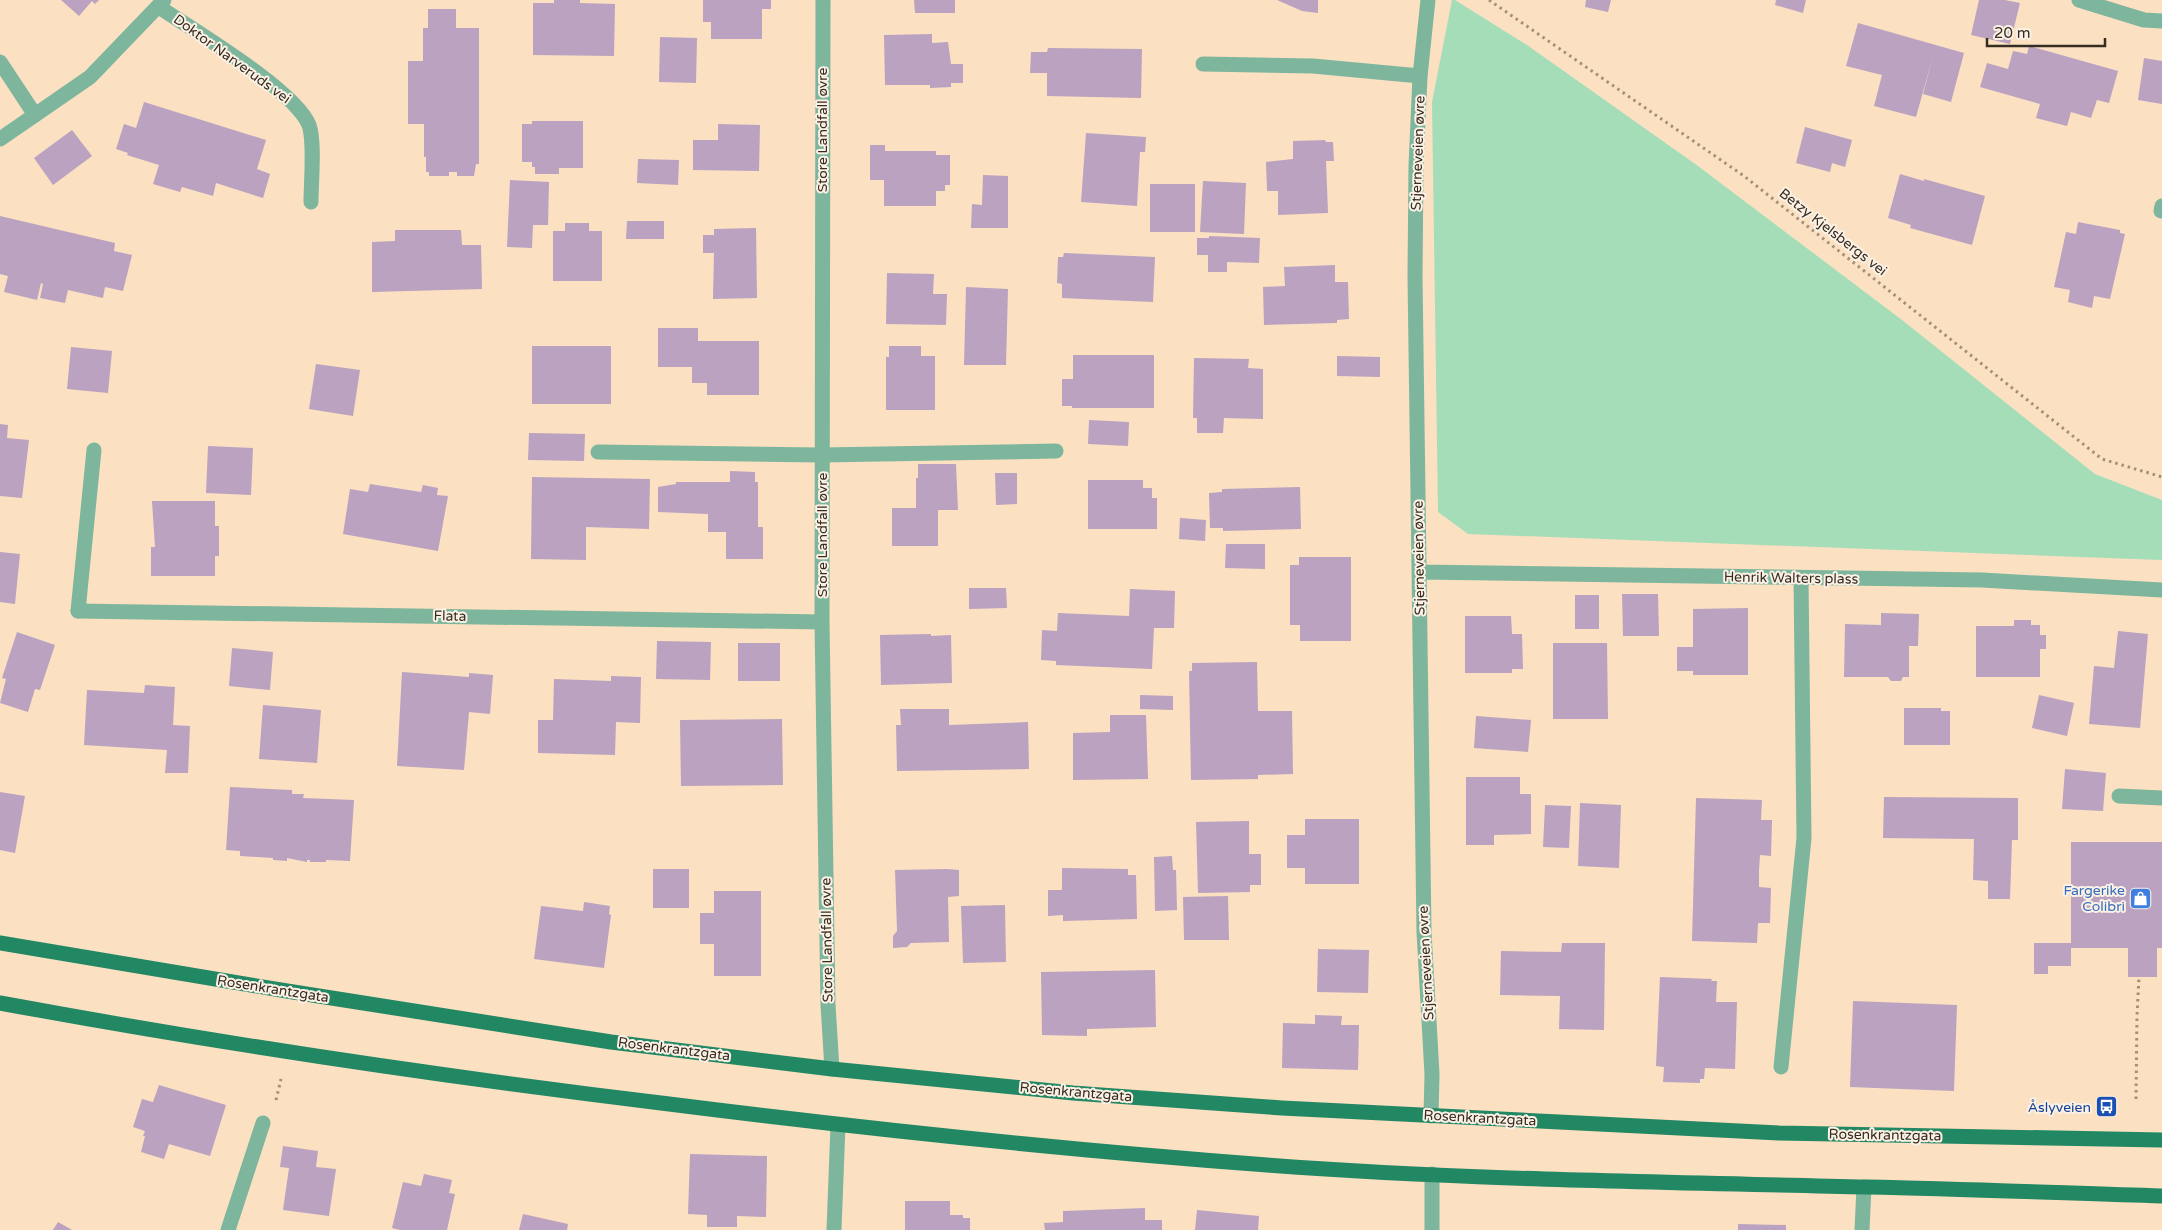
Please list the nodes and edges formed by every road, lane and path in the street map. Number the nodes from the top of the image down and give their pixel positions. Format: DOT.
graph roads {
  1 [pos="823,0"];
  2 [pos="1428,0"];
  3 [pos="1489,0"];
  4 [pos="2078,0"];
  5 [pos="162,3"];
  6 [pos="2162,21"];
  7 [pos="0,62"];
  8 [pos="1203,64"];
  9 [pos="1420,76"];
  10 [pos="35,115"];
  11 [pos="0,139"];
  12 [pos="311,202"];
  13 [pos="94,450"];
  14 [pos="1056,451"];
  15 [pos="598,452"];
  16 [pos="821,455"];
  17 [pos="2162,477"];
  18 [pos="1420,572"];
  19 [pos="1801,578"];
  20 [pos="2162,590"];
  21 [pos="822,622"];
  22 [pos="2119,796"];
  23 [pos="2162,798"];
  24 [pos="0,943"];
  25 [pos="2139,977"];
  26 [pos="0,1003"];
  27 [pos="286,1053"];
  28 [pos="1781,1067"];
  29 [pos="832,1069"];
  30 [pos="2136,1099"];
  31 [pos="1430,1116"];
  32 [pos="263,1123"];
  33 [pos="838,1125"];
  34 [pos="2162,1140"];
  35 [pos="1432,1174"];
  36 [pos="1864,1187"];
  37 [pos="2162,1196"];
  38 [pos="228,1230"];
  39 [pos="834,1230"];
  40 [pos="1432,1230"];
  41 [pos="1862,1230"];
  1 -- 16 [label="street, Store Landfall øvre"];
  2 -- 9 [label="street, Stjerneveien øvre"];
  3 -- 17 [label="path, Betzy Kjelsbergs vei"];
  4 -- 6 [label="street"];
  5 -- 10 [label="street, Doktor Narveruds vei"];
  5 -- 12 [label="street, Doktor Narveruds vei"];
  7 -- 10 [label="street"];
  8 -- 9 [label="street"];
  9 -- 18 [label="street, Stjerneveien øvre"];
  10 -- 11 [label="street, Doktor Narveruds vei"];
  13 -- 21 [label="street, Flata"];
  14 -- 16 [label="street"];
  15 -- 16 [label="street"];
  16 -- 21 [label="street, Store Landfall øvre"];
  18 -- 19 [label="street, Henrik Walters plass"];
  18 -- 31 [label="street, Stjerneveien øvre"];
  19 -- 20 [label="street, Henrik Walters plass"];
  19 -- 28 [label="street"];
  21 -- 29 [label="street, Store Landfall øvre"];
  22 -- 23 [label="street"];
  24 -- 29 [label="main road, Rosenkrantzgata"];
  25 -- 30 [label="path"];
  26 -- 27 [label="main road"];
  27 -- 32 [label="path"];
  27 -- 33 [label="main road"];
  29 -- 31 [label="main road, Rosenkrantzgata"];
  31 -- 34 [label="main road, Rosenkrantzgata"];
  32 -- 38 [label="street"];
  33 -- 35 [label="main road"];
  33 -- 39 [label="street"];
  35 -- 36 [label="main road"];
  35 -- 40 [label="street"];
  36 -- 37 [label="main road"];
  36 -- 41 [label="street"];
}
